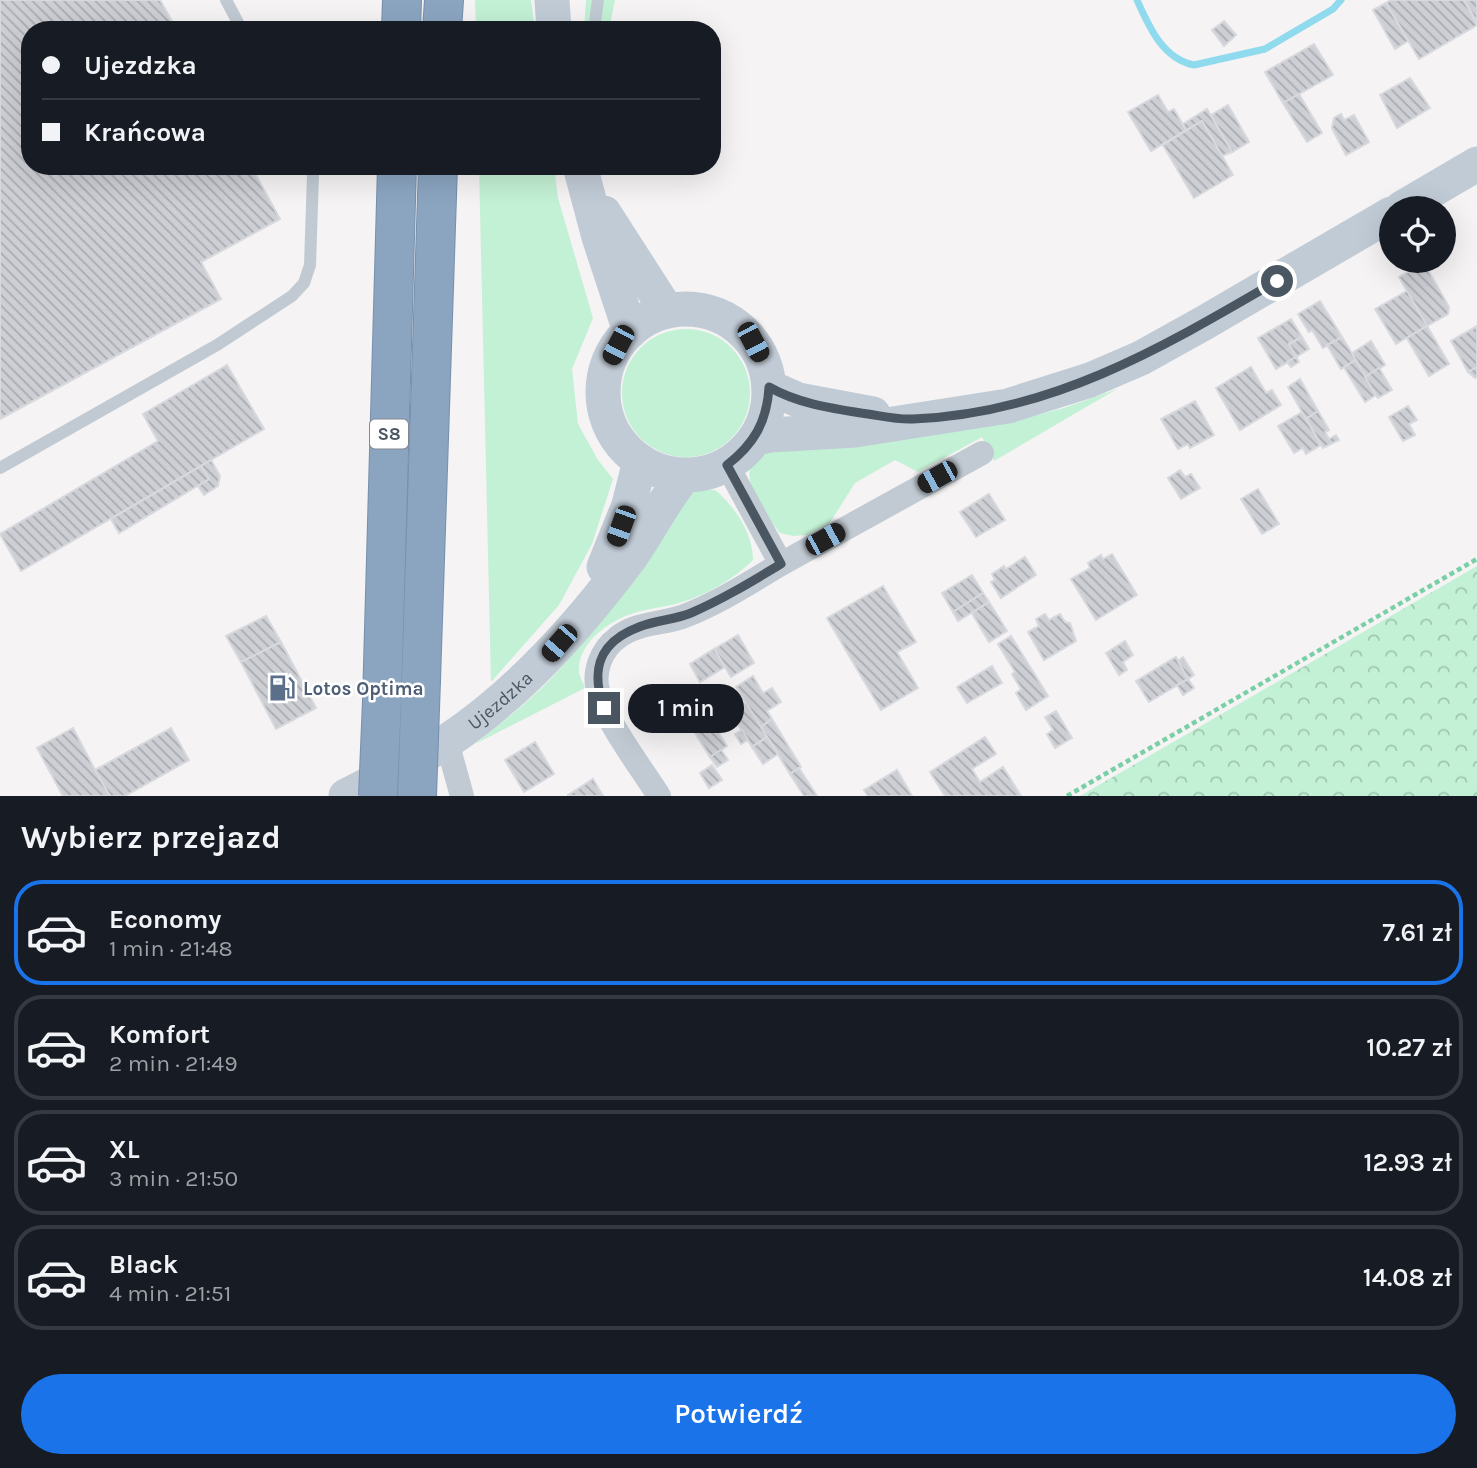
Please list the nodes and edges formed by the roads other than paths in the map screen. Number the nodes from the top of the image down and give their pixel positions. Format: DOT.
graph roads {
  1 [pos="226,0"];
  2 [pos="402,0"];
  3 [pos="444,0"];
  4 [pos="552,0"];
  5 [pos="598,0"];
  6 [pos="237,21"];
  7 [pos="401,21"];
  8 [pos="443,21"];
  9 [pos="553,21"];
  10 [pos="595,21"];
  11 [pos="1477,164"];
  12 [pos="313,175"];
  13 [pos="397,175"];
  14 [pos="438,175"];
  15 [pos="582,175"];
  16 [pos="583,175"];
  17 [pos="1422,196"];
  18 [pos="1379,221"];
  19 [pos="667,311"];
  20 [pos="630,331"];
  21 [pos="769,387"];
  22 [pos="911,419"];
  23 [pos="755,438"];
  24 [pos="982,453"];
  25 [pos="640,461"];
  26 [pos="727,465"];
  27 [pos="0,468"];
  28 [pos="685,475"];
  29 [pos="781,564"];
  30 [pos="577,622"];
  31 [pos="447,742"];
  32 [pos="346,796"];
  33 [pos="378,796"];
  34 [pos="416,796"];
  35 [pos="462,796"];
  36 [pos="659,796"];
  1 -- 6 [label="lane"];
  2 -- 7 [label="highway"];
  3 -- 8 [label="highway"];
  4 -- 9 [label="main road"];
  5 -- 10 [label="lane"];
  11 -- 17 [label="main road"];
  12 -- 27 [label="lane"];
  13 -- 33 [label="highway, S8, bridge"];
  14 -- 34 [label="highway, S8, bridge"];
  15 -- 20 [label="main road"];
  16 -- 19 [label="main road"];
  18 -- 22 [label="main road"];
  19 -- 20 [label="main road"];
  19 -- 21 [label="main road"];
  20 -- 25 [label="main road"];
  21 -- 22 [label="main road"];
  21 -- 23 [label="main road"];
  22 -- 23 [label="main road"];
  23 -- 26 [label="main road"];
  24 -- 29 [label="street"];
  25 -- 28 [label="main road"];
  25 -- 30 [label="main road, Ujezdzka"];
  26 -- 28 [label="main road"];
  26 -- 29 [label="street"];
  28 -- 30 [label="main road, Ujezdzka"];
  29 -- 36 [label="street"];
  30 -- 31 [label="main road, Ujezdzka"];
  31 -- 32 [label="main road, Ujezdzka"];
  31 -- 35 [label="street, Ujezdzka"];
}
